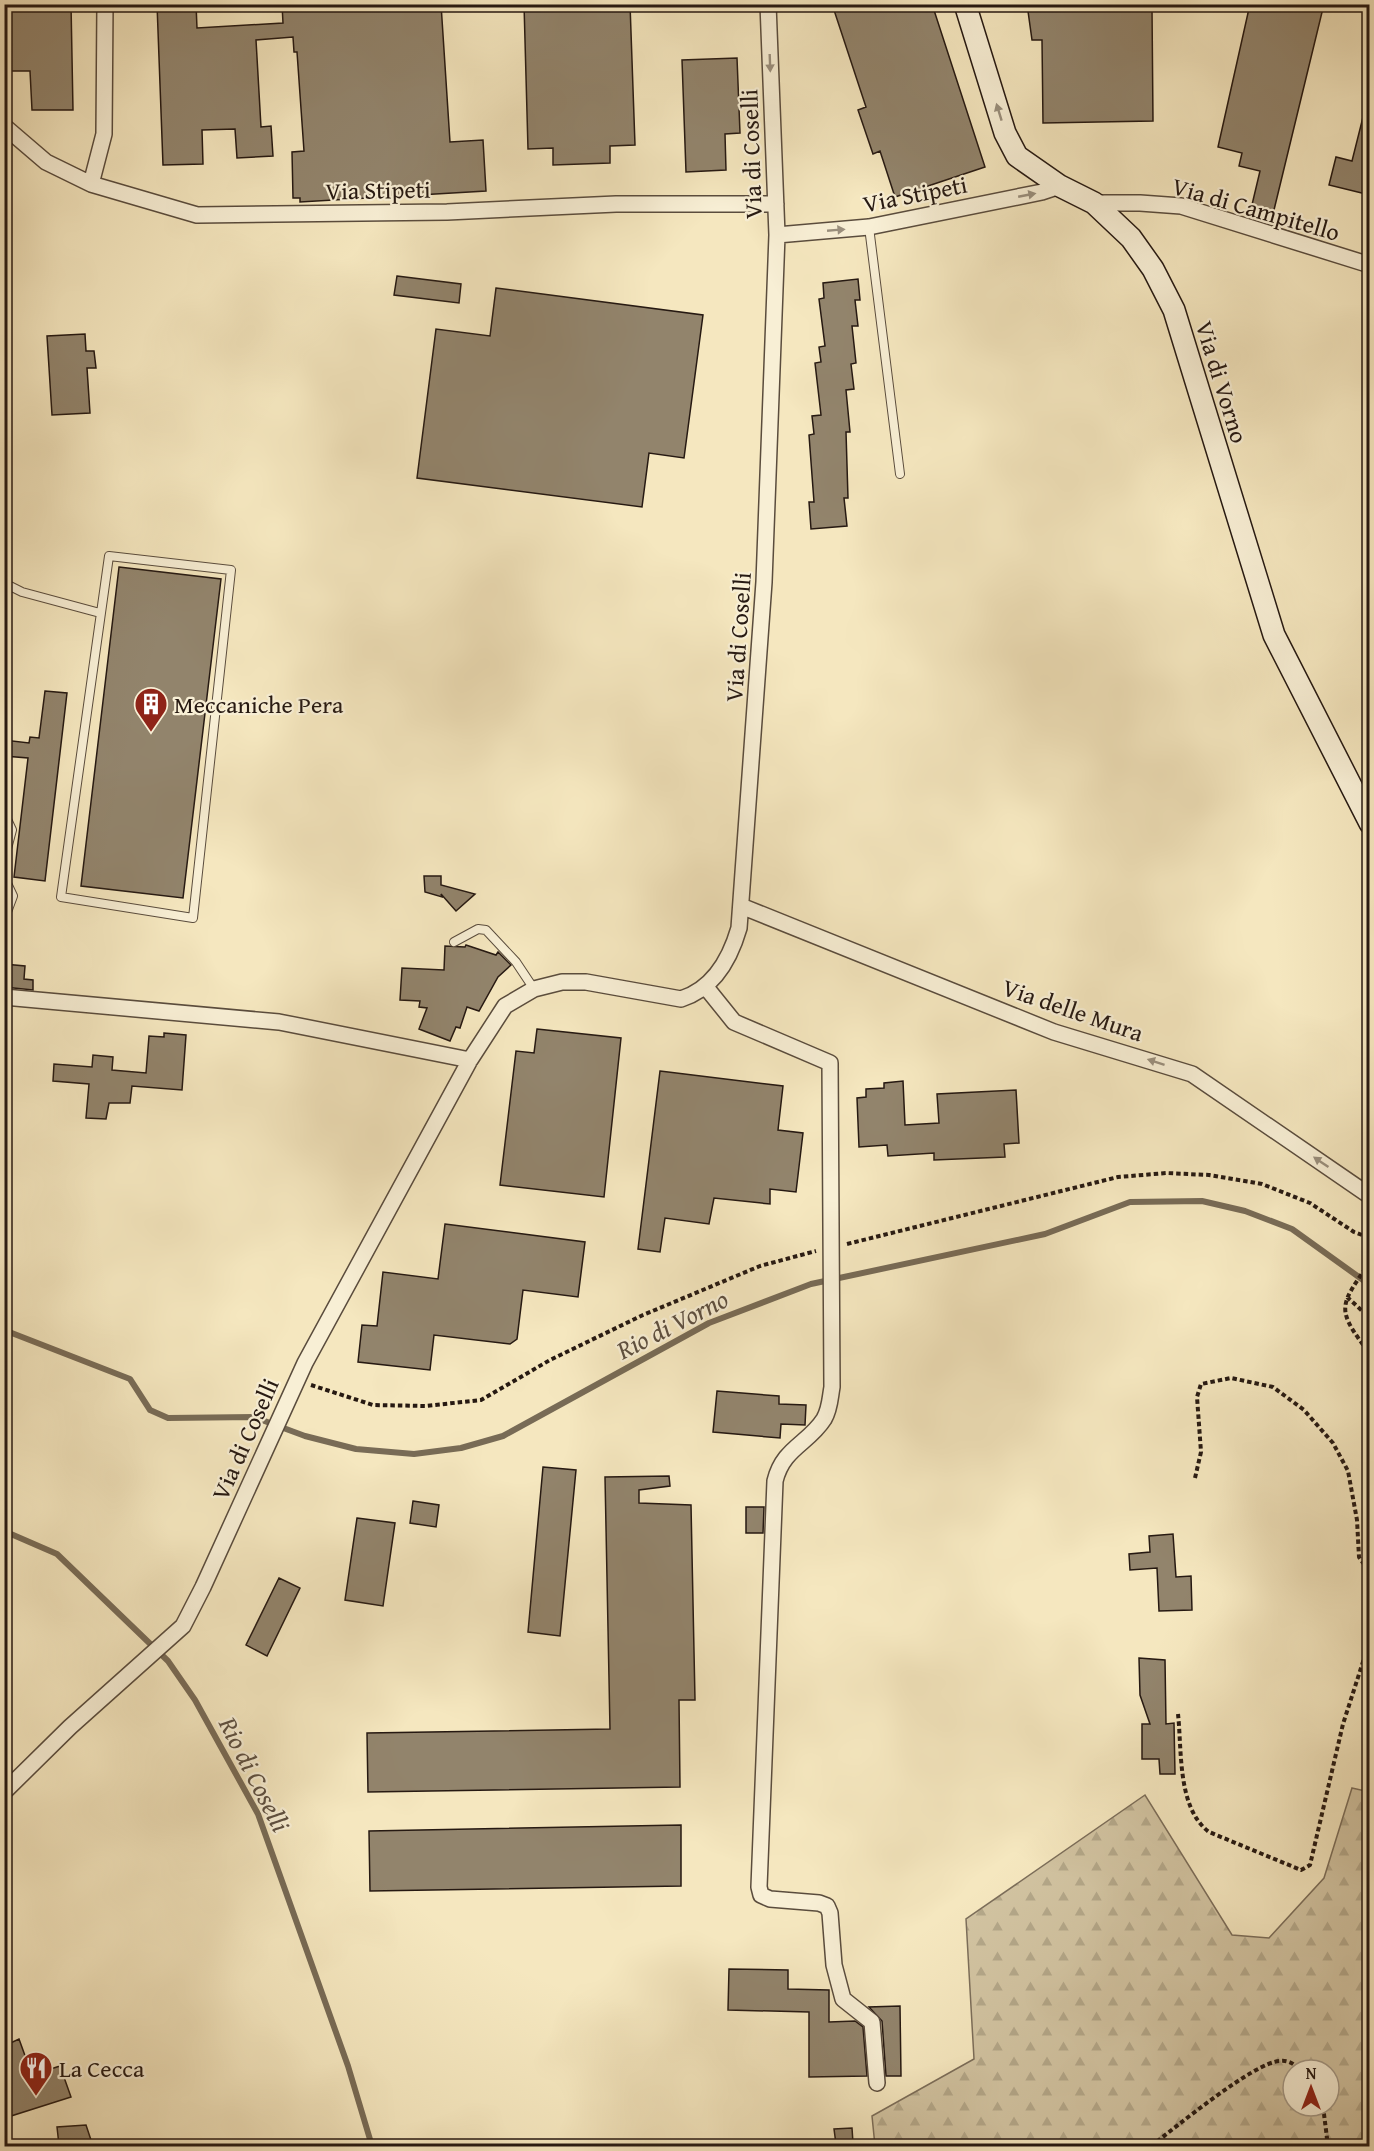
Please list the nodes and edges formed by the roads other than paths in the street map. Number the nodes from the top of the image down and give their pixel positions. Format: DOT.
graph roads {
  1 [pos="105,4"];
  2 [pos="768,4"];
  3 [pos="965,4"];
  4 [pos="4,126"];
  5 [pos="90,184"];
  6 [pos="1060,186"];
  7 [pos="1094,203"];
  8 [pos="776,204"];
  9 [pos="869,227"];
  10 [pos="777,235"];
  11 [pos="1370,265"];
  12 [pos="900,474"];
  13 [pos="4,583"];
  14 [pos="100,613"];
  15 [pos="4,813"];
  16 [pos="1370,823"];
  17 [pos="4,860"];
  18 [pos="4,877"];
  19 [pos="741,906"];
  20 [pos="4,920"];
  21 [pos="454,942"];
  22 [pos="705,986"];
  23 [pos="534,989"];
  24 [pos="4,997"];
  25 [pos="470,1060"];
  26 [pos="1370,1196"];
  27 [pos="4,1792"];
  28 [pos="877,2083"];
  1 -- 5 [label="street"];
  2 -- 8 [label="street, Via di Coselli, one-way"];
  6 -- 3 [label="street, Via di Vorno, one-way"];
  4 -- 5 [label="street, Via Stipeti"];
  5 -- 8 [label="street, Via Stipeti"];
  6 -- 7 [label="street, Via di Vorno"];
  9 -- 6 [label="street, Via Stipeti, one-way"];
  7 -- 11 [label="street, Via di Campitello"];
  7 -- 16 [label="street, Via di Vorno"];
  8 -- 10 [label="street, Via di Coselli"];
  10 -- 9 [label="street, Via Stipeti, one-way"];
  9 -- 12 [label="lane"];
  10 -- 19 [label="street, Via di Coselli"];
  13 -- 14 [label="lane"];
  14 -- 14 [label="lane"];
  15 -- 17 [label="lane"];
  18 -- 20 [label="lane"];
  19 -- 22 [label="street, Via di Coselli"];
  26 -- 19 [label="street, Via delle Mura, one-way"];
  21 -- 23 [label="lane"];
  22 -- 23 [label="street, Via di Coselli"];
  22 -- 28 [label="street"];
  23 -- 25 [label="street, Via di Coselli"];
  24 -- 25 [label="street"];
  25 -- 27 [label="street, Via di Coselli"];
}
